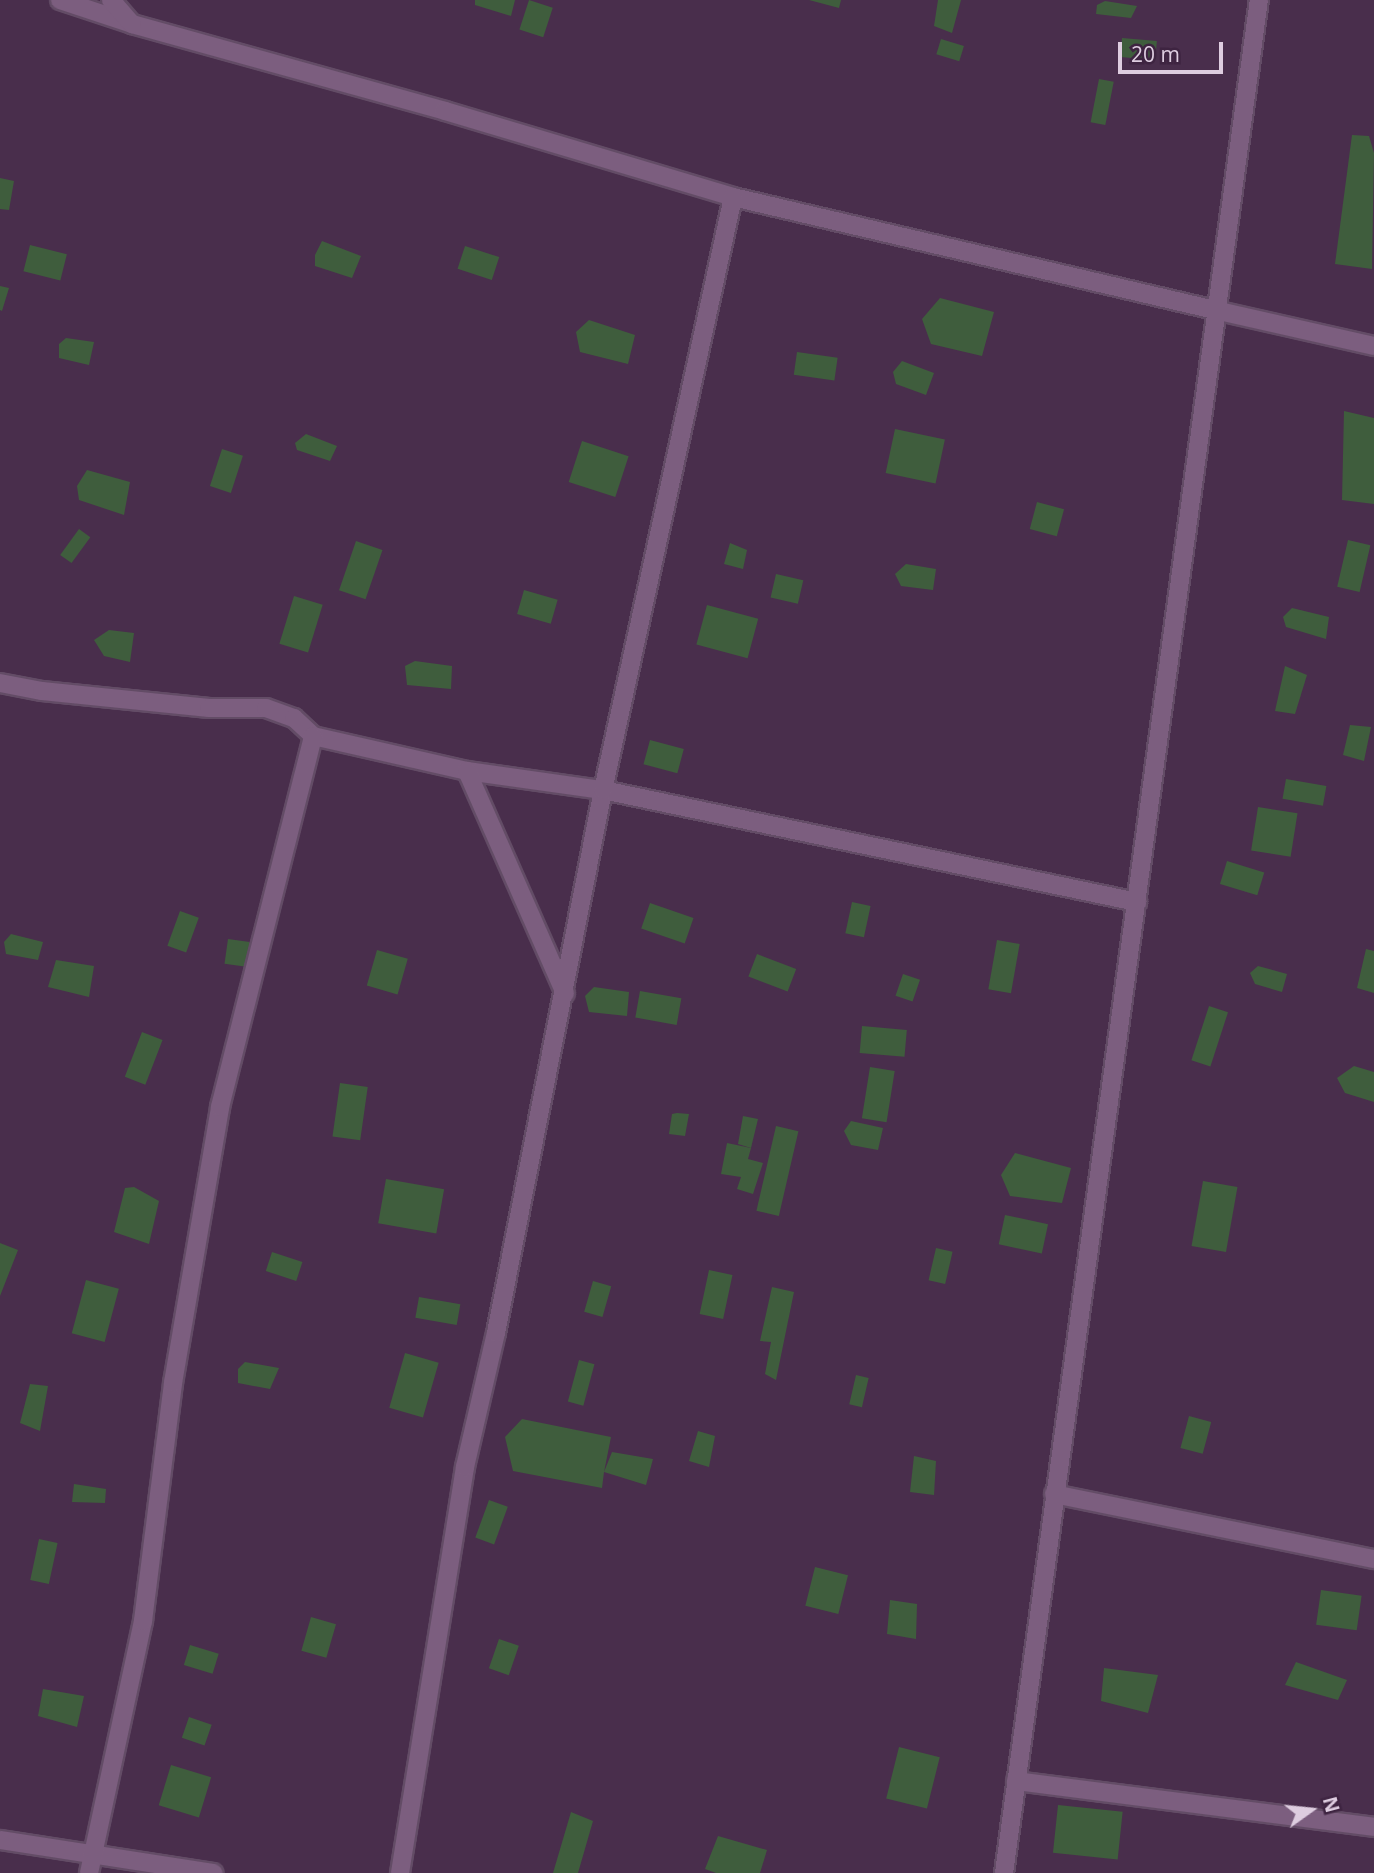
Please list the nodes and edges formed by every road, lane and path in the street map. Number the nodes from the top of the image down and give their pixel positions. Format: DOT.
graph roads {
  1 [pos="60,0"];
  2 [pos="111,0"];
  3 [pos="1259,0"];
  4 [pos="132,24"];
  5 [pos="733,197"];
  6 [pos="1219,311"];
  7 [pos="1374,346"];
  8 [pos="0,683"];
  9 [pos="313,736"];
  10 [pos="467,771"];
  11 [pos="603,790"];
  12 [pos="1137,902"];
  13 [pos="565,993"];
  14 [pos="1054,1494"];
  15 [pos="1374,1559"];
  16 [pos="1016,1781"];
  17 [pos="1374,1827"];
  18 [pos="0,1840"];
  19 [pos="95,1853"];
  20 [pos="89,1873"];
  21 [pos="213,1873"];
  22 [pos="400,1873"];
  23 [pos="1004,1873"];
  1 -- 4 [label="street"];
  2 -- 4 [label="street"];
  3 -- 6 [label="street"];
  4 -- 5 [label="street"];
  5 -- 6 [label="street"];
  5 -- 11 [label="street"];
  6 -- 7 [label="street"];
  6 -- 12 [label="street"];
  8 -- 9 [label="street"];
  9 -- 10 [label="street"];
  9 -- 19 [label="street"];
  10 -- 11 [label="street"];
  10 -- 13 [label="street"];
  11 -- 12 [label="street"];
  11 -- 13 [label="street"];
  12 -- 14 [label="street"];
  13 -- 22 [label="street"];
  14 -- 15 [label="street"];
  14 -- 16 [label="street"];
  16 -- 17 [label="street"];
  16 -- 23 [label="street"];
  18 -- 19 [label="street"];
  19 -- 20 [label="street"];
  19 -- 21 [label="street"];
}
